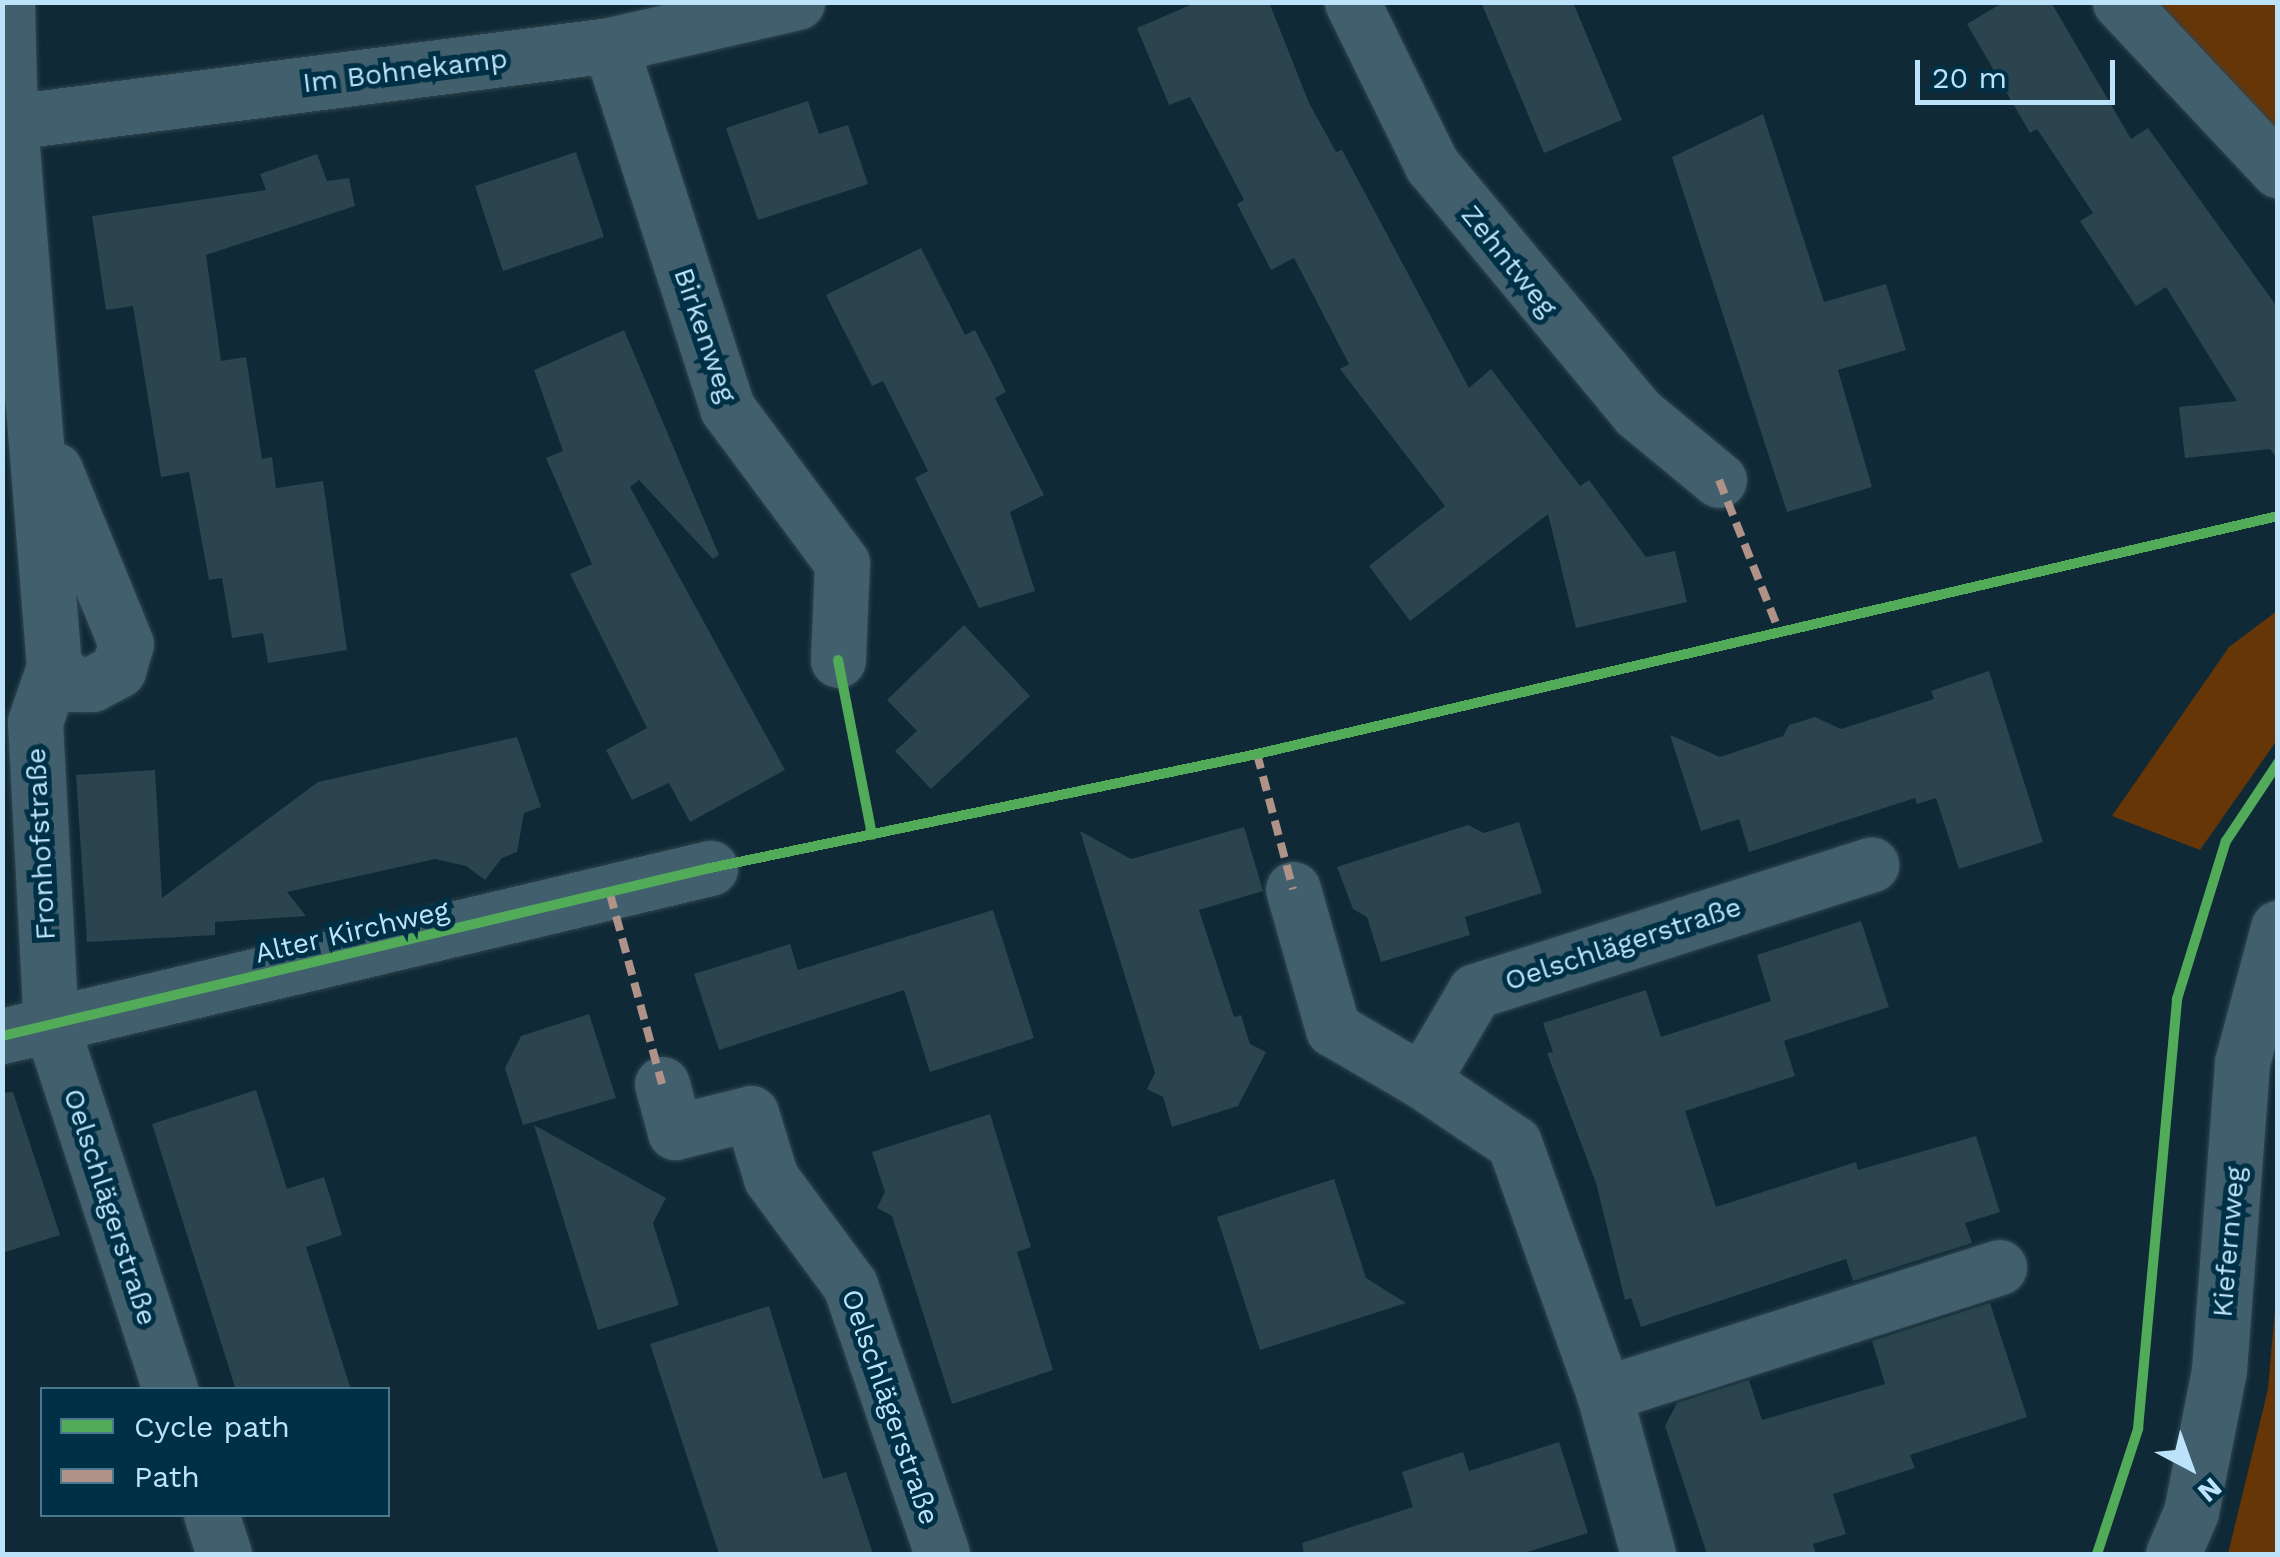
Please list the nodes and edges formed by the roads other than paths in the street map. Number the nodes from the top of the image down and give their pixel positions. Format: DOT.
graph roads {
  1 [pos="7,2"];
  2 [pos="797,2"];
  3 [pos="1352,2"];
  4 [pos="2120,2"];
  5 [pos="610,45"];
  6 [pos="10,122"];
  7 [pos="2278,170"];
  8 [pos="36,426"];
  9 [pos="1719,480"];
  10 [pos="838,660"];
  11 [pos="54,667"];
  12 [pos="1871,865"];
  13 [pos="710,868"];
  14 [pos="1293,889"];
  15 [pos="2278,928"];
  16 [pos="27,1030"];
  17 [pos="1422,1081"];
  18 [pos="662,1084"];
  19 [pos="1999,1268"];
  20 [pos="169,1387"];
  21 [pos="1604,1394"];
  22 [pos="212,1517"];
  23 [pos="224,1554"];
  24 [pos="942,1554"];
  25 [pos="1648,1554"];
  26 [pos="2173,1554"];
  1 -- 6 [label="street, Fronhofstraße"];
  2 -- 5 [label="street, Im Bohnekamp"];
  3 -- 9 [label="street, Zehntweg"];
  4 -- 7 [label="street"];
  5 -- 6 [label="street, Im Bohnekamp"];
  5 -- 10 [label="street, Birkenweg"];
  6 -- 8 [label="street, Fronhofstraße"];
  8 -- 11 [label="street, Fronhofstraße"];
  8 -- 11 [label="street, Fronhofstraße"];
  11 -- 16 [label="street, Fronhofstraße"];
  12 -- 17 [label="street, Oelschlägerstraße"];
  13 -- 16 [label="street, Alter Kirchweg"];
  14 -- 17 [label="street"];
  15 -- 26 [label="street, Kiefernweg"];
  16 -- 20 [label="street, Oelschlägerstraße"];
  17 -- 21 [label="street"];
  18 -- 24 [label="street, Oelschlägerstraße"];
  19 -- 21 [label="street"];
  21 -- 25 [label="street"];
  22 -- 23 [label="street"];
}
